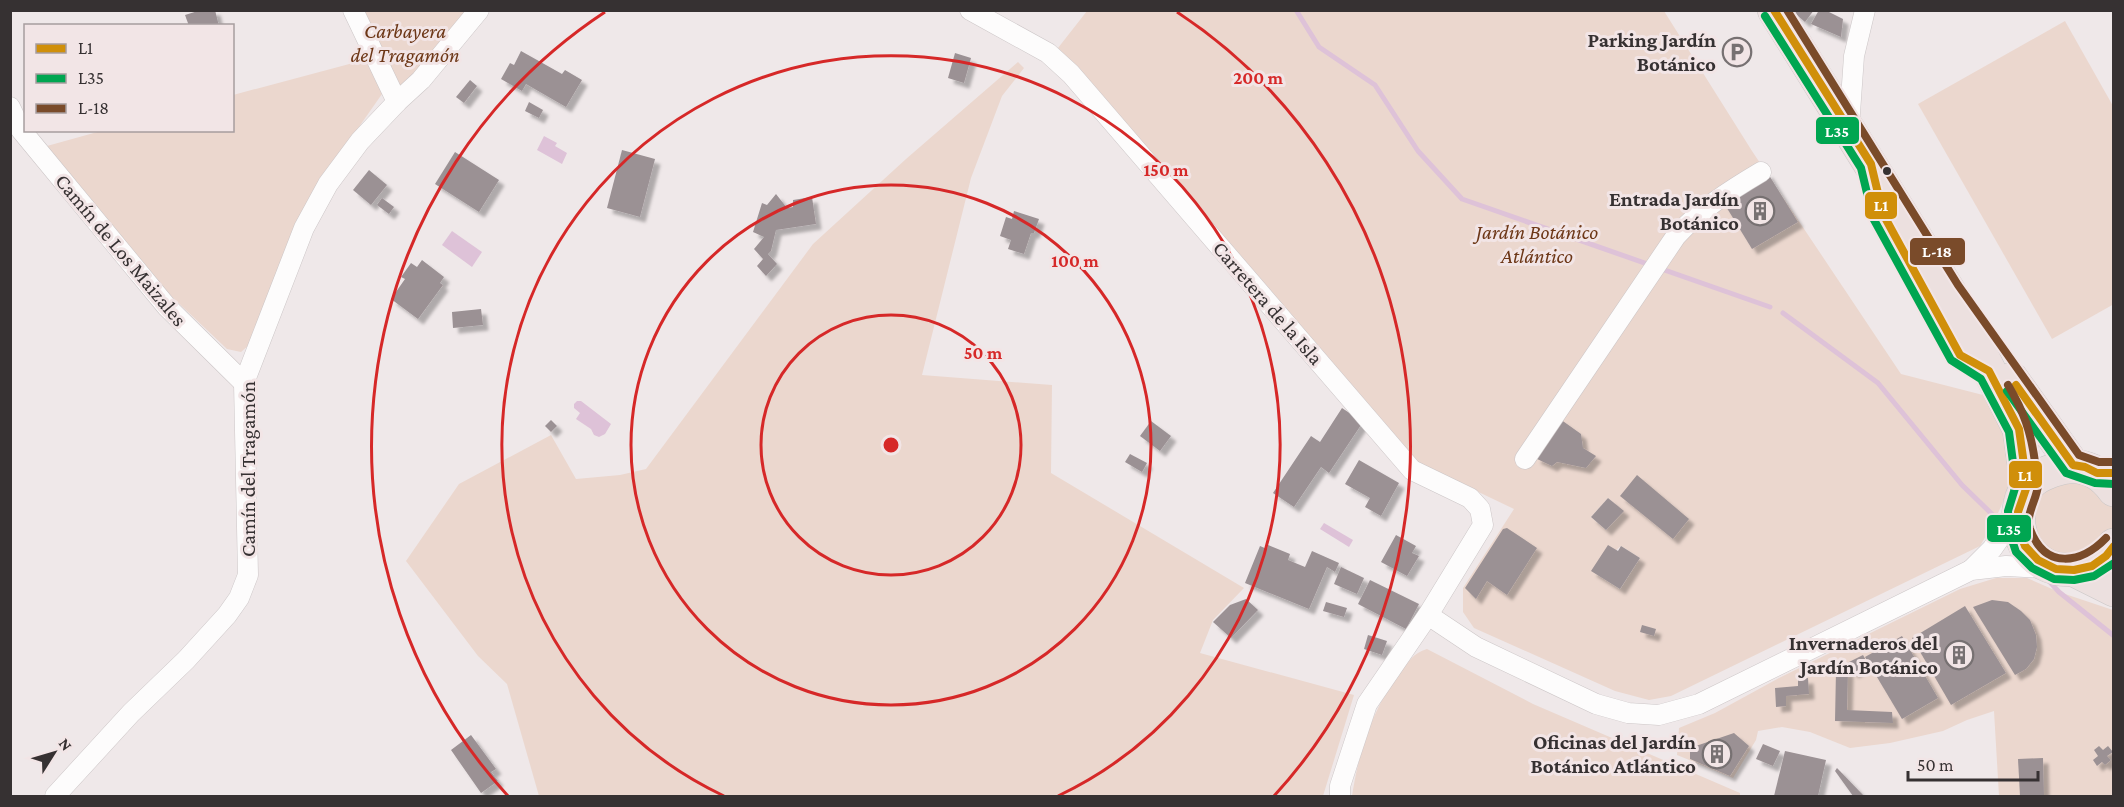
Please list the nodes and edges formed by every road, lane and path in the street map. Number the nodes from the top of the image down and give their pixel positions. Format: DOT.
graph roads {
  1 [pos="353,10"];
  2 [pos="480,10"];
  3 [pos="970,10"];
  4 [pos="1774,10"];
  5 [pos="1865,10"];
  6 [pos="397,102"];
  7 [pos="10,107"];
  8 [pos="1849,130"];
  9 [pos="1761,172"];
  10 [pos="1948,291"];
  11 [pos="244,383"];
  12 [pos="1525,459"];
  13 [pos="2073,465"];
  14 [pos="2114,490"];
  15 [pos="2023,499"];
  16 [pos="2114,546"];
  17 [pos="2065,569"];
  18 [pos="1971,570"];
  19 [pos="2114,590"];
  20 [pos="1428,615"];
  21 [pos="55,796"];
  22 [pos="1340,796"];
  1 -- 6 [label="street"];
  2 -- 6 [label="street, Camín del Tragamón"];
  3 -- 20 [label="street, Carretera de la Isla"];
  4 -- 8 [label="highway"];
  5 -- 8 [label="street"];
  6 -- 11 [label="street, Camín del Tragamón"];
  7 -- 11 [label="street, Camín de Los Maizales"];
  8 -- 10 [label="highway"];
  9 -- 12 [label="street"];
  10 -- 13 [label="highway"];
  10 -- 15 [label="highway"];
  11 -- 21 [label="street, Camín del Tragamón"];
  13 -- 14 [label="highway"];
  13 -- 15 [label="highway"];
  15 -- 17 [label="highway"];
  15 -- 18 [label="street"];
  16 -- 17 [label="highway"];
  17 -- 18 [label="street"];
  17 -- 19 [label="highway"];
  18 -- 20 [label="street"];
  20 -- 22 [label="street, Carretera de la Isla"];
}
